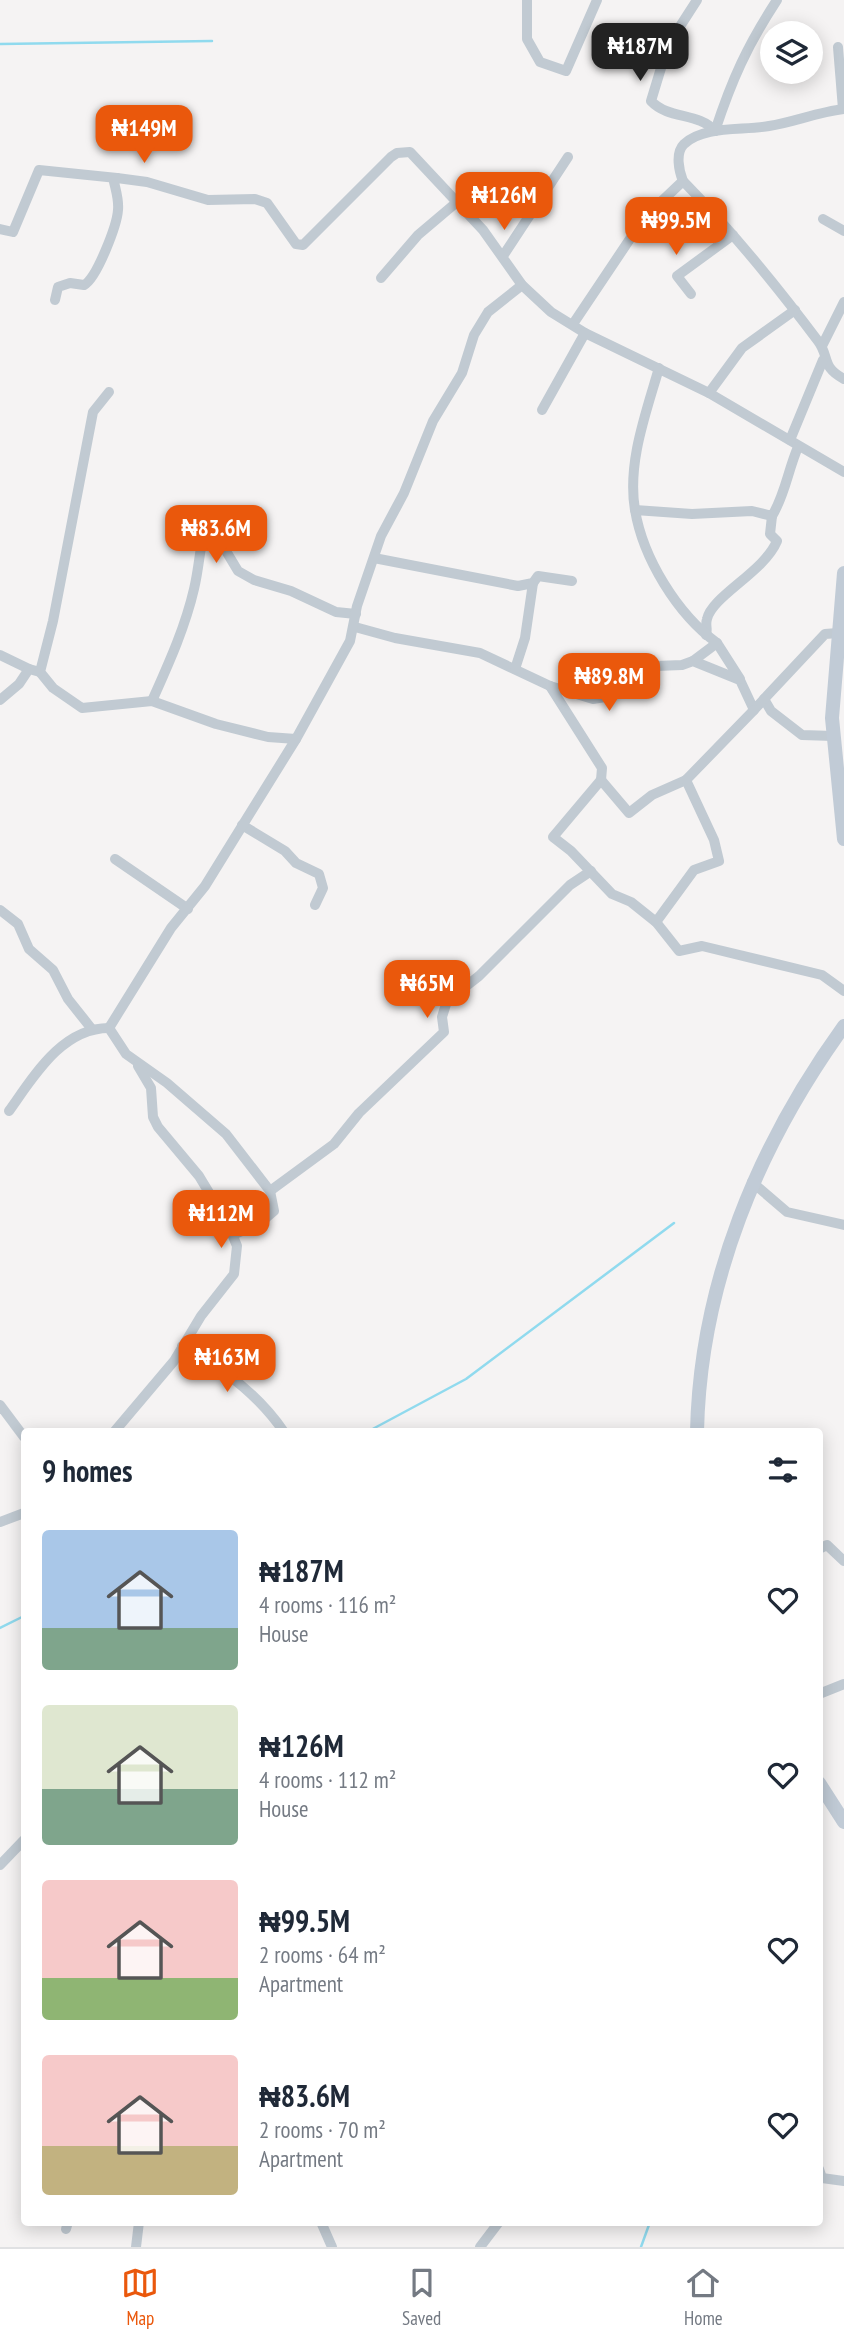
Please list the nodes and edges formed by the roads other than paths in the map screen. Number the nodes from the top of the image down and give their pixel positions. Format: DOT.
graph roads {
  1 [pos="527,0"];
  2 [pos="597,0"];
  3 [pos="697,0"];
  4 [pos="777,0"];
  5 [pos="838,47"];
  6 [pos="843,109"];
  7 [pos="715,131"];
  8 [pos="568,157"];
  9 [pos="117,178"];
  10 [pos="683,181"];
  11 [pos="457,202"];
  12 [pos="823,219"];
  13 [pos="0,229"];
  14 [pos="844,231"];
  15 [pos="733,235"];
  16 [pos="502,256"];
  17 [pos="381,278"];
  18 [pos="522,285"];
  19 [pos="691,294"];
  20 [pos="55,300"];
  21 [pos="844,302"];
  22 [pos="795,310"];
  23 [pos="573,324"];
  24 [pos="585,333"];
  25 [pos="822,346"];
  26 [pos="823,360"];
  27 [pos="659,368"];
  28 [pos="844,379"];
  29 [pos="109,391"];
  30 [pos="709,393"];
  31 [pos="542,410"];
  32 [pos="794,444"];
  33 [pos="844,472"];
  34 [pos="635,510"];
  35 [pos="772,516"];
  36 [pos="374,558"];
  37 [pos="844,573"];
  38 [pos="572,581"];
  39 [pos="533,583"];
  40 [pos="843,590"];
  41 [pos="356,614"];
  42 [pos="355,627"];
  43 [pos="838,633"];
  44 [pos="706,635"];
  45 [pos="717,643"];
  46 [pos="0,655"];
  47 [pos="693,661"];
  48 [pos="515,669"];
  49 [pos="34,671"];
  50 [pos="740,680"];
  51 [pos="550,686"];
  52 [pos="764,699"];
  53 [pos="0,700"];
  54 [pos="152,701"];
  55 [pos="754,710"];
  56 [pos="833,736"];
  57 [pos="296,738"];
  58 [pos="839,760"];
  59 [pos="601,780"];
  60 [pos="686,780"];
  61 [pos="242,824"];
  62 [pos="844,839"];
  63 [pos="115,859"];
  64 [pos="591,872"];
  65 [pos="315,905"];
  66 [pos="188,909"];
  67 [pos="0,910"];
  68 [pos="656,922"];
  69 [pos="844,991"];
  70 [pos="844,1026"];
  71 [pos="91,1028"];
  72 [pos="109,1028"];
  73 [pos="135,1061"];
  74 [pos="9,1111"];
  75 [pos="752,1182"];
  76 [pos="270,1191"];
  77 [pos="844,1225"];
  78 [pos="233,1235"];
  79 [pos="182,1346"];
  80 [pos="0,1405"];
  81 [pos="117,1428"];
  82 [pos="281,1428"];
  83 [pos="697,1428"];
  84 [pos="21,1433"];
  85 [pos="21,1514"];
  86 [pos="0,1522"];
  87 [pos="823,1547"];
  88 [pos="844,1561"];
  89 [pos="844,1684"];
  90 [pos="823,1692"];
  91 [pos="823,1789"];
  92 [pos="844,1822"];
  93 [pos="21,1843"];
  94 [pos="2,1859"];
  95 [pos="823,2178"];
  96 [pos="844,2181"];
  97 [pos="139,2226"];
  98 [pos="323,2226"];
  99 [pos="496,2226"];
  100 [pos="136,2247"];
  101 [pos="332,2247"];
  102 [pos="480,2247"];
  1 -- 2 [label="street"];
  3 -- 7 [label="street"];
  4 -- 7 [label="street"];
  5 -- 6 [label="street"];
  6 -- 7 [label="street"];
  7 -- 10 [label="street"];
  8 -- 16 [label="street"];
  9 -- 11 [label="street"];
  9 -- 13 [label="street"];
  9 -- 20 [label="street"];
  10 -- 15 [label="street"];
  10 -- 23 [label="street"];
  11 -- 16 [label="street"];
  11 -- 17 [label="street"];
  12 -- 14 [label="street"];
  15 -- 19 [label="street"];
  15 -- 22 [label="street"];
  16 -- 18 [label="street"];
  18 -- 23 [label="street"];
  18 -- 36 [label="street"];
  21 -- 25 [label="street"];
  22 -- 25 [label="street"];
  22 -- 30 [label="street"];
  23 -- 24 [label="street"];
  24 -- 27 [label="street"];
  24 -- 31 [label="street"];
  25 -- 26 [label="street"];
  26 -- 28 [label="street"];
  26 -- 32 [label="street"];
  27 -- 30 [label="street"];
  27 -- 34 [label="street"];
  29 -- 49 [label="street"];
  30 -- 32 [label="street"];
  32 -- 33 [label="street"];
  32 -- 35 [label="street"];
  34 -- 35 [label="street"];
  34 -- 44 [label="street"];
  35 -- 44 [label="street"];
  36 -- 39 [label="street"];
  36 -- 41 [label="street"];
  37 -- 40 [label="street"];
  38 -- 39 [label="street"];
  39 -- 48 [label="street"];
  40 -- 43 [label="street"];
  41 -- 42 [label="street"];
  41 -- 54 [label="street"];
  42 -- 48 [label="street"];
  42 -- 57 [label="street"];
  43 -- 52 [label="street"];
  43 -- 56 [label="street"];
  44 -- 45 [label="street"];
  45 -- 47 [label="street"];
  45 -- 50 [label="street"];
  46 -- 49 [label="street"];
  47 -- 50 [label="street"];
  47 -- 51 [label="street"];
  48 -- 51 [label="street"];
  49 -- 53 [label="street"];
  49 -- 54 [label="street"];
  50 -- 55 [label="street"];
  51 -- 59 [label="street"];
  52 -- 55 [label="street"];
  52 -- 56 [label="street"];
  54 -- 57 [label="street"];
  55 -- 60 [label="street"];
  56 -- 58 [label="street"];
  57 -- 61 [label="street"];
  58 -- 62 [label="street"];
  59 -- 60 [label="street"];
  59 -- 64 [label="street"];
  60 -- 68 [label="street"];
  61 -- 65 [label="street"];
  61 -- 66 [label="street"];
  63 -- 66 [label="street"];
  64 -- 68 [label="street"];
  64 -- 76 [label="street"];
  66 -- 72 [label="street"];
  67 -- 71 [label="street"];
  68 -- 69 [label="street"];
  70 -- 75 [label="street"];
  71 -- 72 [label="street"];
  71 -- 74 [label="street"];
  72 -- 73 [label="street"];
  73 -- 76 [label="street"];
  73 -- 78 [label="street"];
  75 -- 77 [label="street"];
  75 -- 83 [label="street"];
  76 -- 78 [label="street"];
  78 -- 79 [label="street"];
  79 -- 81 [label="street"];
  79 -- 82 [label="street"];
  80 -- 84 [label="street"];
  85 -- 86 [label="street"];
  87 -- 88 [label="street"];
  89 -- 90 [label="street"];
  91 -- 92 [label="street"];
  93 -- 94 [label="street"];
  95 -- 96 [label="street"];
  97 -- 100 [label="street"];
  98 -- 101 [label="street"];
  99 -- 102 [label="street"];
}
